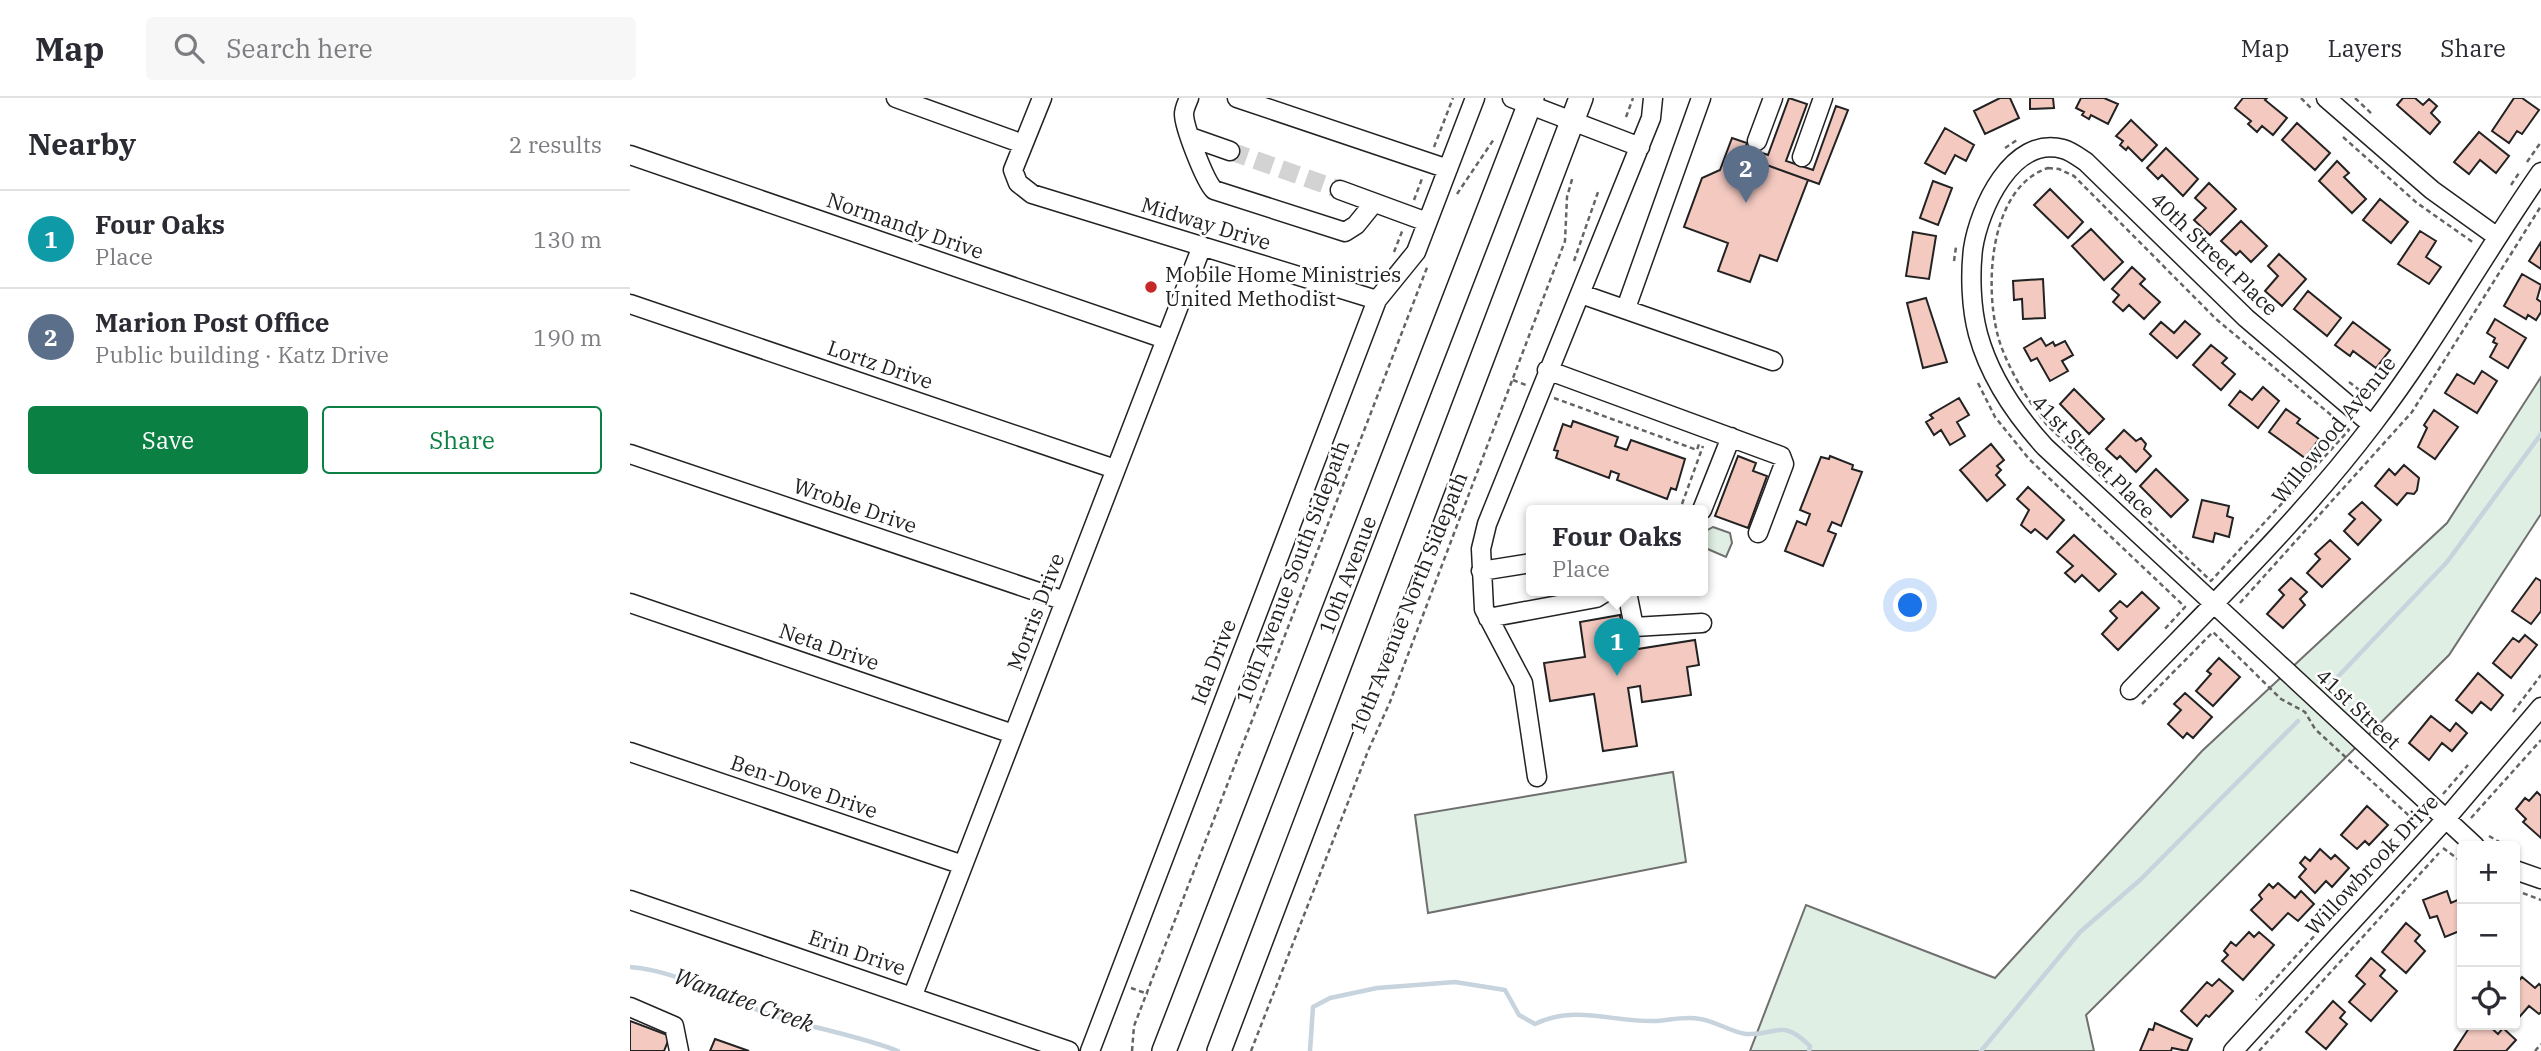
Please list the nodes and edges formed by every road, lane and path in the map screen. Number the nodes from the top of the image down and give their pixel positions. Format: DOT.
graph roads {
  1 [pos="1042,98"];
  2 [pos="1189,98"];
  3 [pos="1237,98"];
  4 [pos="1475,98"];
  5 [pos="1581,98"];
  6 [pos="1633,98"];
  7 [pos="1653,98"];
  8 [pos="1701,98"];
  9 [pos="1773,98"];
  10 [pos="1823,98"];
  11 [pos="2301,98"];
  12 [pos="2355,98"];
  13 [pos="906,100"];
  14 [pos="1525,100"];
  15 [pos="2319,104"];
  16 [pos="2374,116"];
  17 [pos="1626,117"];
  18 [pos="1573,122"];
  19 [pos="1498,132"];
  20 [pos="2340,134"];
  21 [pos="1193,138"];
  22 [pos="2021,138"];
  23 [pos="1757,141"];
  24 [pos="2541,142"];
  25 [pos="1024,144"];
  26 [pos="1640,147"];
  27 [pos="1230,151"];
  28 [pos="630,155"];
  29 [pos="2009,155"];
  30 [pos="1802,157"];
  31 [pos="1448,169"];
  32 [pos="2541,172"];
  33 [pos="1574,173"];
  34 [pos="2508,189"];
  35 [pos="1340,190"];
  36 [pos="1455,198"];
  37 [pos="1373,204"];
  38 [pos="2541,206"];
  39 [pos="1427,222"];
  40 [pos="2496,236"];
  41 [pos="1956,243"];
  42 [pos="1202,246"];
  43 [pos="2467,254"];
  44 [pos="1432,255"];
  45 [pos="1954,264"];
  46 [pos="1581,294"];
  47 [pos="1377,300"];
  48 [pos="630,304"];
  49 [pos="1626,308"];
  50 [pos="1166,339"];
  51 [pos="1773,361"];
  52 [pos="1547,370"];
  53 [pos="1975,376"];
  54 [pos="2346,379"];
  55 [pos="1513,380"];
  56 [pos="2379,391"];
  57 [pos="1539,392"];
  58 [pos="2372,425"];
  59 [pos="2350,430"];
  60 [pos="1731,437"];
  61 [pos="630,454"];
  62 [pos="1115,469"];
  63 [pos="1682,504"];
  64 [pos="1704,505"];
  65 [pos="1758,533"];
  66 [pos="1526,564"];
  67 [pos="1481,571"];
  68 [pos="1599,596"];
  69 [pos="1627,596"];
  70 [pos="1065,601"];
  71 [pos="630,603"];
  72 [pos="2212,605"];
  73 [pos="2238,605"];
  74 [pos="1488,618"];
  75 [pos="1703,622"];
  76 [pos="2158,636"];
  77 [pos="2541,675"];
  78 [pos="2136,697"];
  79 [pos="2541,707"];
  80 [pos="2510,716"];
  81 [pos="1013,734"];
  82 [pos="2541,740"];
  83 [pos="630,752"];
  84 [pos="2468,765"];
  85 [pos="1536,777"];
  86 [pos="2434,786"];
  87 [pos="2445,820"];
  88 [pos="2469,820"];
  89 [pos="2482,841"];
  90 [pos="2457,858"];
  91 [pos="963,864"];
  92 [pos="2520,872"];
  93 [pos="2541,879"];
  94 [pos="2520,892"];
  95 [pos="2541,900"];
  96 [pos="630,901"];
  97 [pos="912,995"];
  98 [pos="2252,1004"];
  99 [pos="630,1007"];
  100 [pos="2541,1044"];
  101 [pos="1092,1045"];
  102 [pos="679,1051"];
  103 [pos="1069,1051"];
  104 [pos="1132,1051"];
  105 [pos="1164,1051"];
  106 [pos="1219,1051"];
  107 [pos="1251,1051"];
  108 [pos="2233,1051"];
  109 [pos="2259,1051"];
  110 [pos="2535,1051"];
  1 -- 25 [label="street"];
  2 -- 21 [label="street"];
  3 -- 31 [label="street"];
  4 -- 31 [label="street"];
  5 -- 18 [label="main road"];
  6 -- 17 [label="path"];
  7 -- 26 [label="street"];
  8 -- 49 [label="street"];
  9 -- 23 [label="street"];
  10 -- 30 [label="street"];
  11 -- 15 [label="path"];
  12 -- 16 [label="path"];
  13 -- 25 [label="street"];
  14 -- 18 [label="street"];
  14 -- 105 [label="main road, 10th Avenue"];
  15 -- 40 [label="street"];
  18 -- 26 [label="street"];
  18 -- 106 [label="main road"];
  19 -- 36 [label="path"];
  20 -- 43 [label="path"];
  21 -- 27 [label="street"];
  21 -- 37 [label="street"];
  22 -- 29 [label="path"];
  24 -- 34 [label="path"];
  25 -- 42 [label="street, Midway Drive"];
  26 -- 46 [label="street"];
  28 -- 50 [label="street, Normandy Drive"];
  29 -- 58 [label="street, 40th Street Place"];
  29 -- 72 [label="street, 41st Street Place"];
  31 -- 39 [label="street"];
  32 -- 40 [label="street, Willowood Avenue"];
  33 -- 55 [label="path, 10th Avenue North Sidepath"];
  35 -- 37 [label="street"];
  37 -- 39 [label="street"];
  38 -- 73 [label="path"];
  39 -- 47 [label="street"];
  40 -- 58 [label="street, Willowood Avenue"];
  41 -- 45 [label="path"];
  42 -- 47 [label="street, Midway Drive"];
  42 -- 50 [label="street, Morris Drive"];
  44 -- 104 [label="path, 10th Avenue South Sidepath"];
  46 -- 49 [label="street"];
  46 -- 52 [label="street"];
  47 -- 101 [label="street, Ida Drive"];
  48 -- 62 [label="street, Lortz Drive"];
  49 -- 51 [label="street"];
  50 -- 62 [label="street, Morris Drive"];
  52 -- 57 [label="street"];
  52 -- 60 [label="street"];
  53 -- 76 [label="path"];
  54 -- 56 [label="path"];
  55 -- 57 [label="path"];
  55 -- 107 [label="path, 10th Avenue North Sidepath"];
  57 -- 63 [label="path"];
  57 -- 67 [label="street"];
  58 -- 72 [label="street, Willowood Avenue"];
  59 -- 59 [label="path"];
  60 -- 64 [label="street"];
  60 -- 65 [label="street"];
  61 -- 70 [label="street, Wroble Drive"];
  62 -- 70 [label="street, Morris Drive"];
  66 -- 67 [label="street"];
  67 -- 74 [label="street"];
  68 -- 74 [label="street"];
  69 -- 75 [label="street"];
  70 -- 81 [label="street, Morris Drive"];
  71 -- 81 [label="street, Neta Drive"];
  72 -- 78 [label="street, Willowood Avenue"];
  72 -- 87 [label="street, 41st Street"];
  74 -- 85 [label="street"];
  77 -- 80 [label="path"];
  78 -- 98 [label="path"];
  79 -- 87 [label="street, Willowbrook Drive"];
  81 -- 91 [label="street, Morris Drive"];
  82 -- 88 [label="path"];
  83 -- 91 [label="street, Ben-Dove Drive"];
  84 -- 86 [label="path"];
  87 -- 89 [label="street, 41st Street"];
  87 -- 108 [label="street, Willowbrook Drive"];
  90 -- 109 [label="path"];
  91 -- 97 [label="street, Morris Drive"];
  92 -- 93 [label="street"];
  94 -- 95 [label="path"];
  96 -- 97 [label="street, Erin Drive"];
  97 -- 103 [label="street, Erin Drive"];
  99 -- 102 [label="street"];
  100 -- 110 [label="path"];
}
